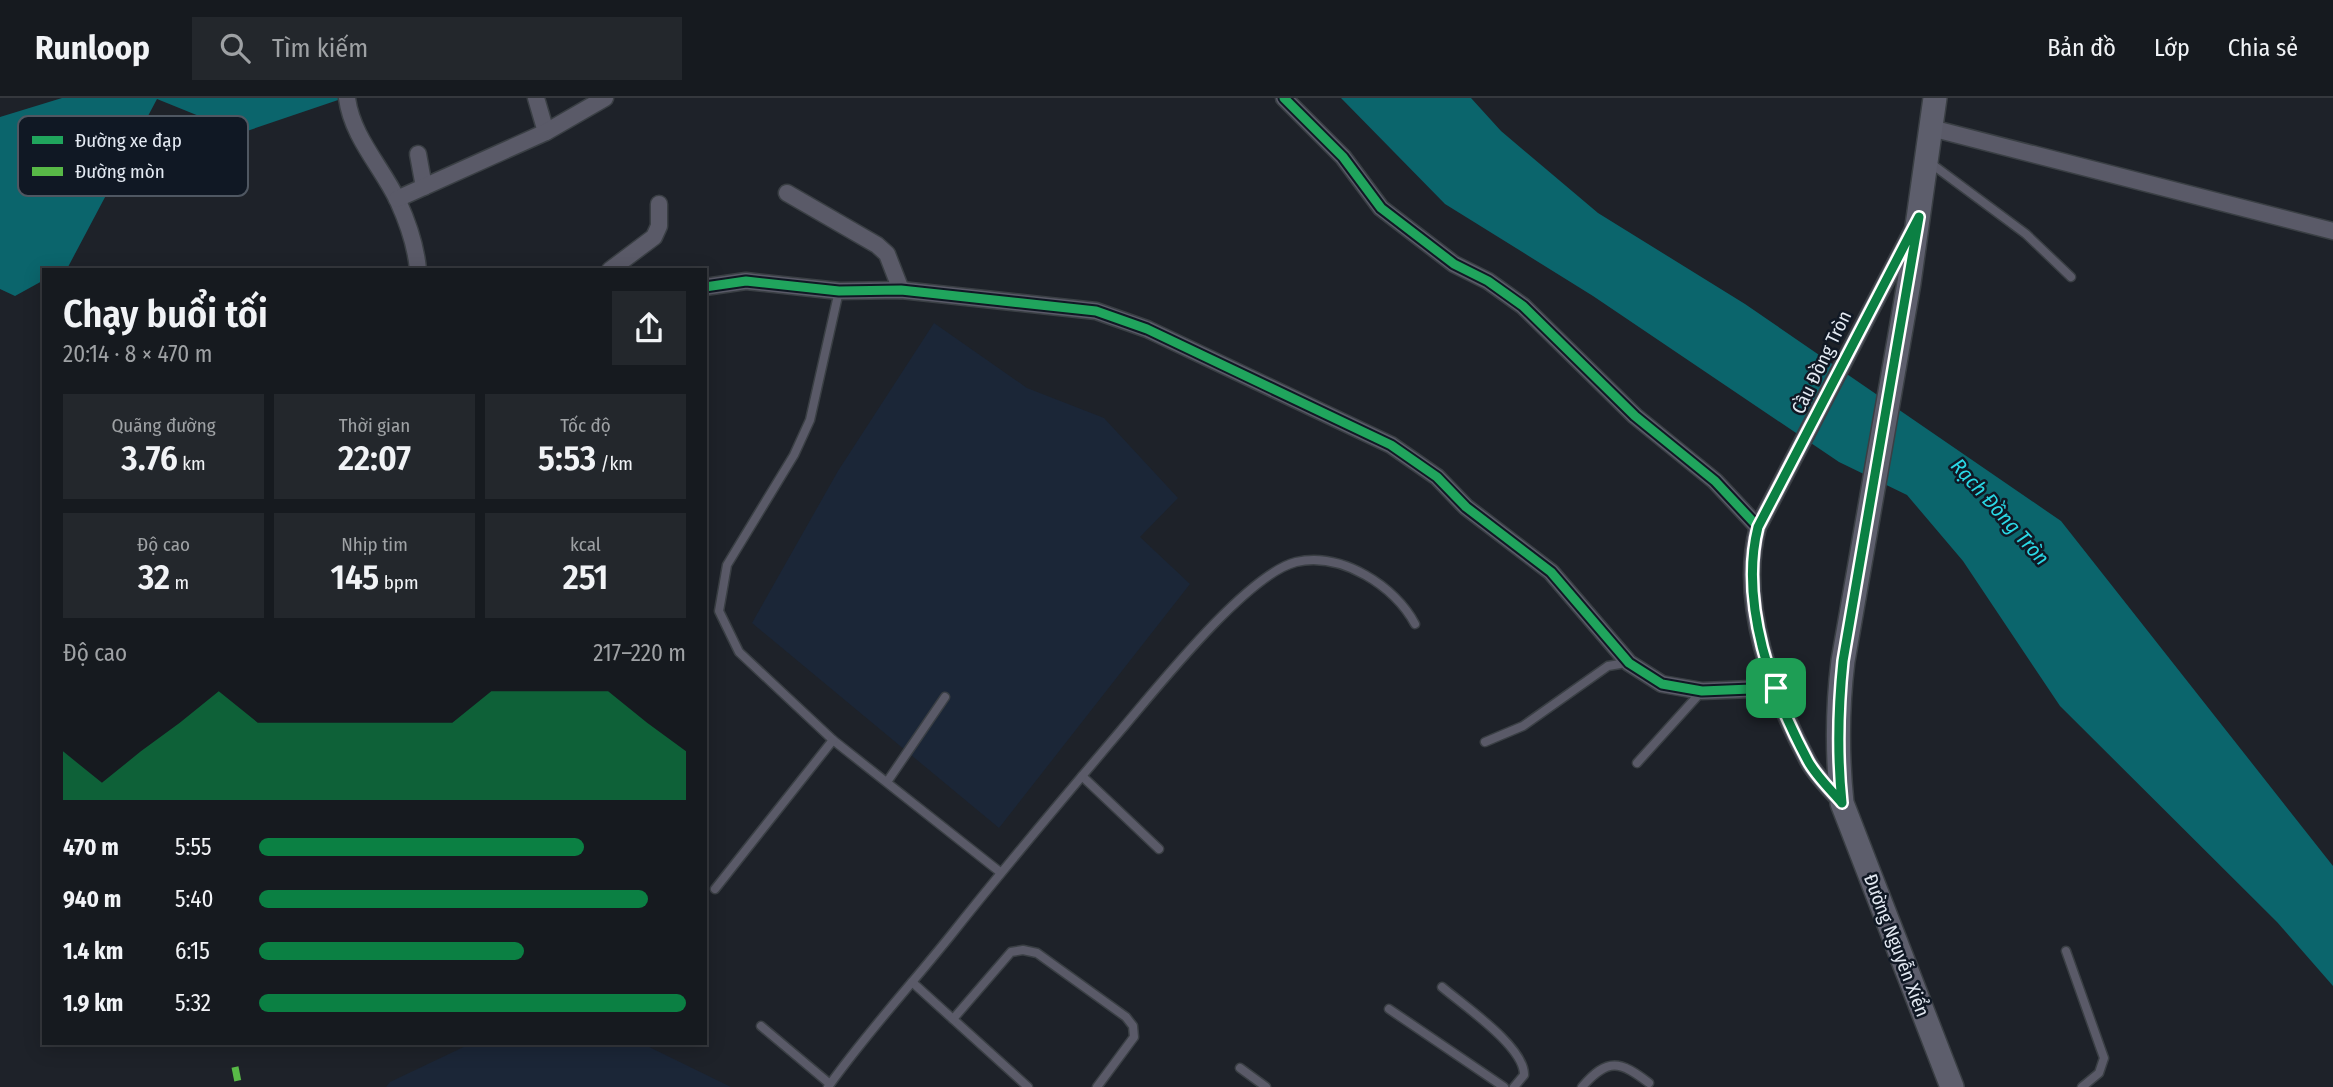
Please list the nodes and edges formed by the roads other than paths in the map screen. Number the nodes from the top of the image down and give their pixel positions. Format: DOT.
graph roads {
  1 [pos="536,98"];
  2 [pos="605,98"];
  3 [pos="1284,98"];
  4 [pos="1935,98"];
  5 [pos="348,106"];
  6 [pos="1931,128"];
  7 [pos="546,131"];
  8 [pos="418,154"];
  9 [pos="1927,160"];
  10 [pos="424,187"];
  11 [pos="787,193"];
  12 [pos="397,199"];
  13 [pos="659,204"];
  14 [pos="1919,217"];
  15 [pos="2333,231"];
  16 [pos="418,268"];
  17 [pos="613,268"];
  18 [pos="2071,277"];
  19 [pos="707,287"];
  20 [pos="839,290"];
  21 [pos="901,290"];
  22 [pos="1797,457"];
  23 [pos="1758,527"];
  24 [pos="1415,624"];
  25 [pos="1629,663"];
  26 [pos="1776,688"];
  27 [pos="1702,691"];
  28 [pos="946,697"];
  29 [pos="833,740"];
  30 [pos="1485,742"];
  31 [pos="1637,763"];
  32 [pos="1082,776"];
  33 [pos="887,782"];
  34 [pos="1842,803"];
  35 [pos="1159,849"];
  36 [pos="1000,872"];
  37 [pos="715,889"];
  38 [pos="2066,951"];
  39 [pos="912,982"];
  40 [pos="1442,987"];
  41 [pos="1389,1009"];
  42 [pos="953,1019"];
  43 [pos="761,1026"];
  44 [pos="1240,1068"];
  45 [pos="1649,1083"];
  46 [pos="829,1086"];
  47 [pos="1028,1087"];
  48 [pos="1097,1087"];
  49 [pos="1266,1087"];
  50 [pos="1503,1087"];
  51 [pos="1514,1087"];
  52 [pos="1583,1087"];
  53 [pos="1952,1087"];
  54 [pos="2082,1087"];
  1 -- 7 [label="street"];
  2 -- 7 [label="street"];
  3 -- 23 [label="street"];
  4 -- 6 [label="main road"];
  5 -- 12 [label="street"];
  6 -- 9 [label="main road"];
  6 -- 15 [label="street"];
  7 -- 10 [label="street"];
  8 -- 10 [label="street"];
  9 -- 14 [label="main road"];
  9 -- 18 [label="lane"];
  10 -- 12 [label="street"];
  11 -- 21 [label="street"];
  12 -- 16 [label="street"];
  13 -- 17 [label="street"];
  14 -- 22 [label="street, Cầu Đồng Tròn"];
  14 -- 34 [label="main road, Đường Nguyễn Xiển"];
  19 -- 20 [label="street"];
  20 -- 21 [label="street"];
  20 -- 29 [label="lane"];
  21 -- 25 [label="street"];
  22 -- 23 [label="street, Đường Nguyễn Xiển"];
  23 -- 26 [label="street, Đường Nguyễn Xiển"];
  24 -- 32 [label="lane"];
  25 -- 27 [label="street"];
  25 -- 30 [label="lane"];
  26 -- 27 [label="street"];
  26 -- 34 [label="street, Đường Nguyễn Xiển"];
  27 -- 31 [label="lane"];
  28 -- 33 [label="lane"];
  29 -- 33 [label="lane"];
  29 -- 37 [label="lane"];
  32 -- 35 [label="lane"];
  32 -- 36 [label="lane"];
  33 -- 36 [label="lane"];
  34 -- 53 [label="main road, Đường Nguyễn Xiển"];
  36 -- 39 [label="lane"];
  38 -- 54 [label="lane"];
  39 -- 42 [label="lane"];
  39 -- 46 [label="lane"];
  40 -- 51 [label="lane"];
  41 -- 50 [label="lane"];
  42 -- 47 [label="lane"];
  42 -- 48 [label="lane"];
  43 -- 46 [label="lane"];
  44 -- 49 [label="lane"];
  45 -- 52 [label="lane"];
}
